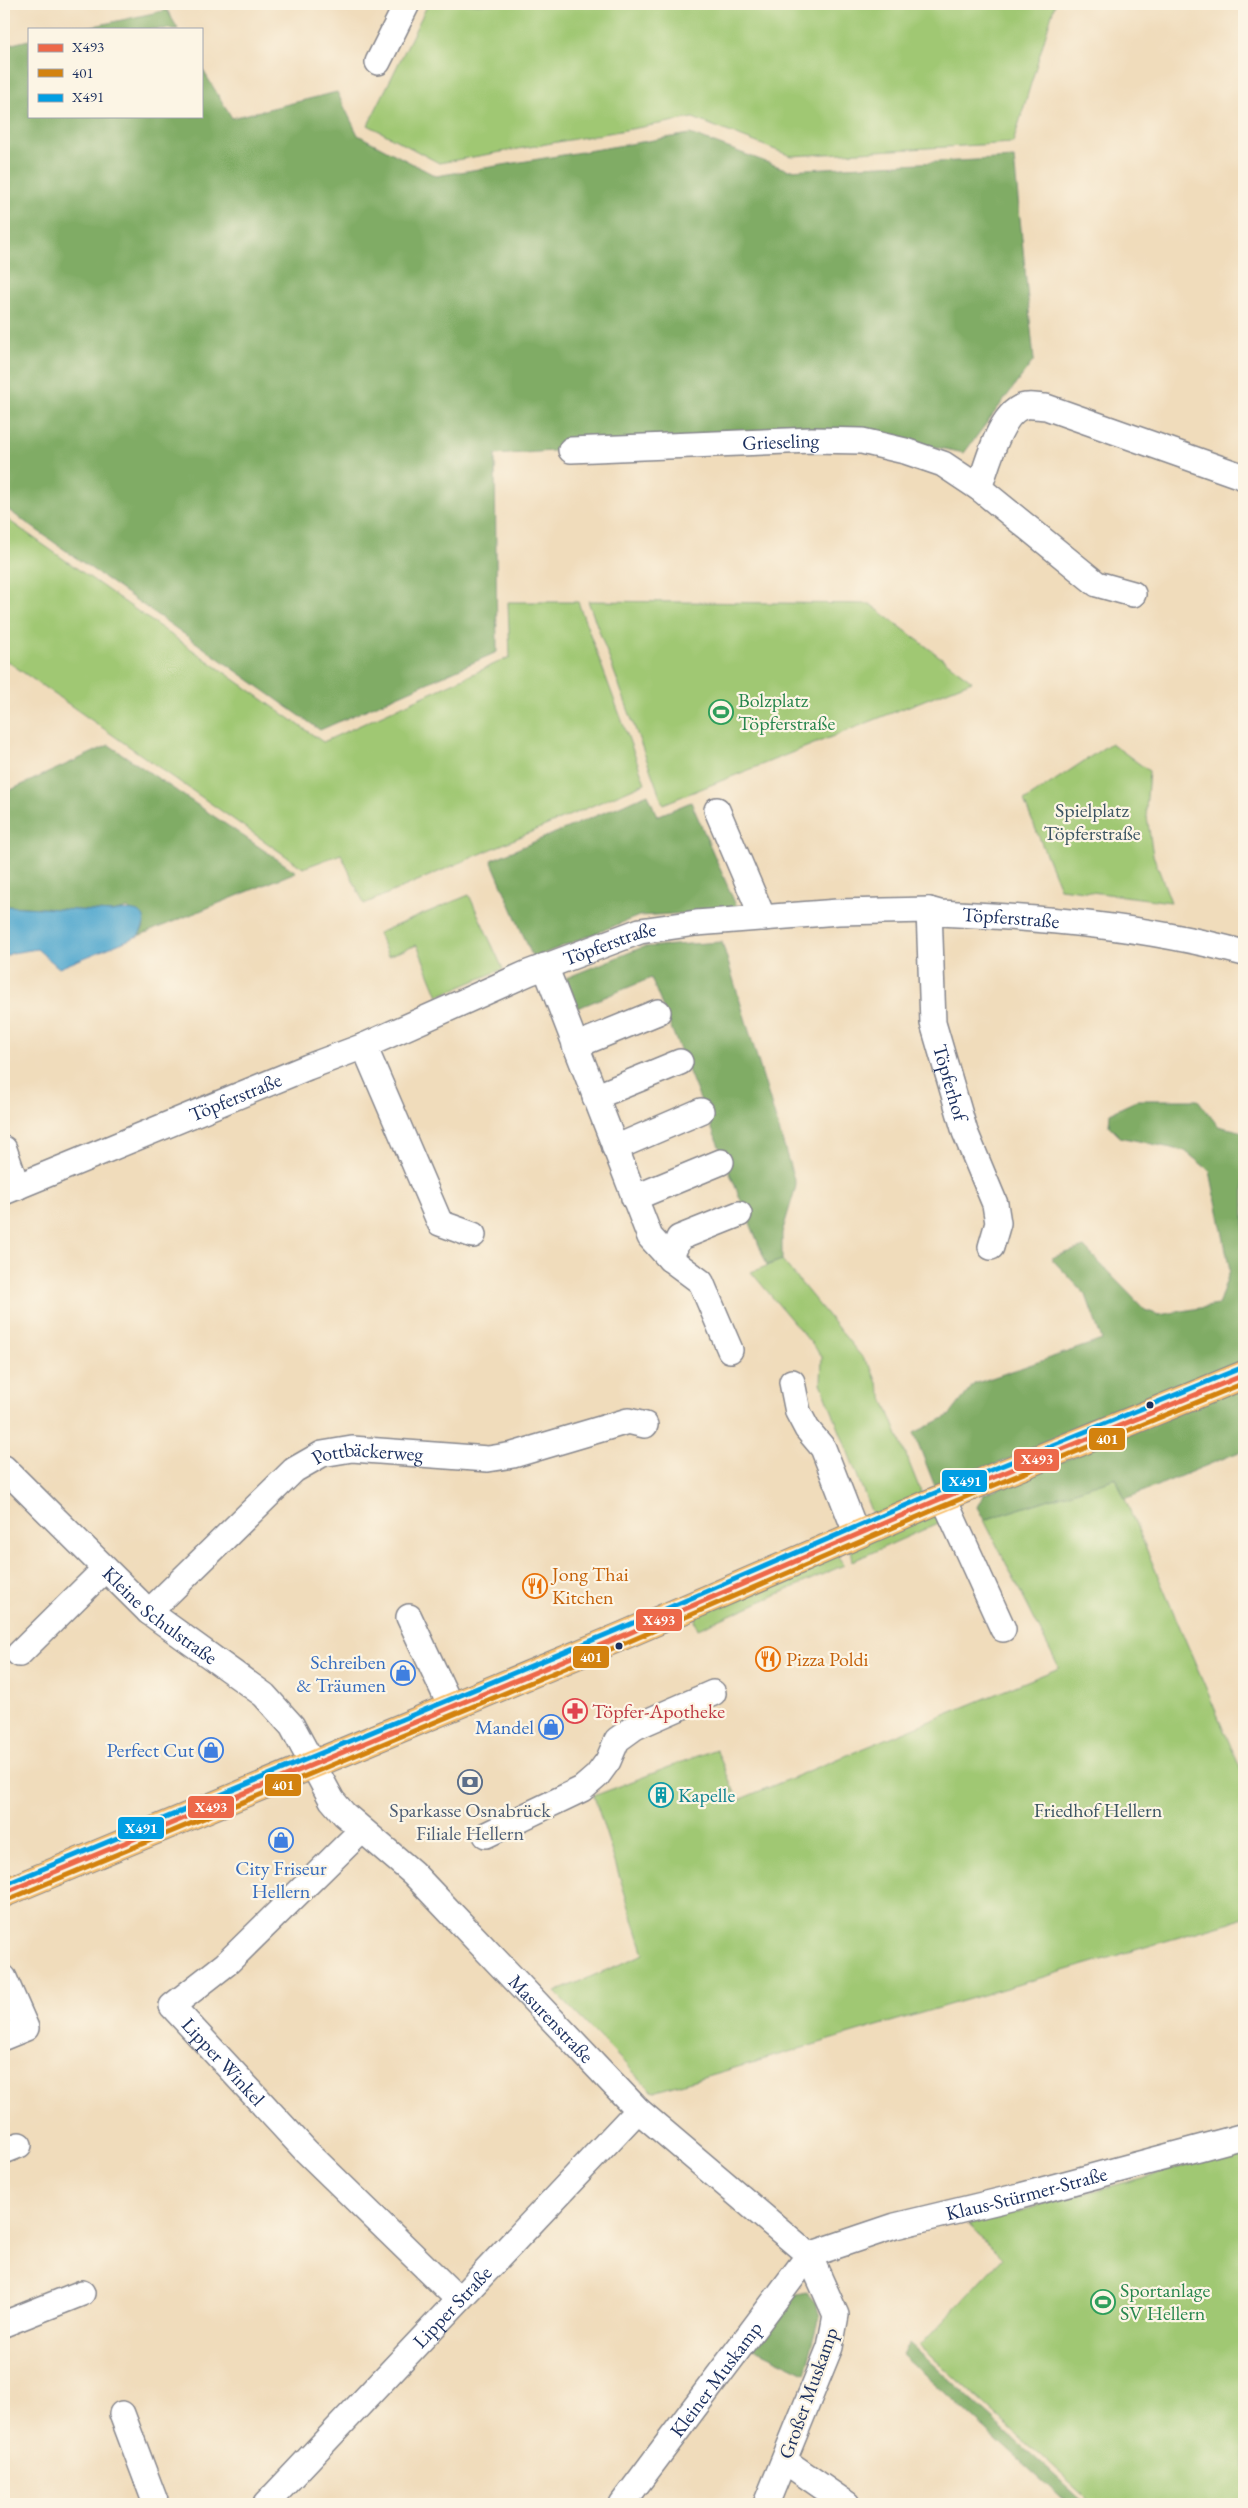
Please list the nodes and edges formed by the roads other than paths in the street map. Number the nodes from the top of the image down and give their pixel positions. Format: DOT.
graph roads {
  1 [pos="407,4"];
  2 [pos="378,62"];
  3 [pos="571,450"];
  4 [pos="1244,477"];
  5 [pos="979,488"];
  6 [pos="1133,594"];
  7 [pos="717,810"];
  8 [pos="929,910"];
  9 [pos="763,918"];
  10 [pos="1244,953"];
  11 [pos="545,966"];
  12 [pos="658,1012"];
  13 [pos="364,1046"];
  14 [pos="575,1046"];
  15 [pos="680,1062"];
  16 [pos="595,1097"];
  17 [pos="701,1111"];
  18 [pos="615,1148"];
  19 [pos="4,1149"];
  20 [pos="721,1162"];
  21 [pos="10,1190"];
  22 [pos="634,1198"];
  23 [pos="739,1214"];
  24 [pos="473,1236"];
  25 [pos="991,1248"];
  26 [pos="670,1259"];
  27 [pos="730,1350"];
  28 [pos="1244,1374"];
  29 [pos="792,1382"];
  30 [pos="645,1425"];
  31 [pos="6,1473"];
  32 [pos="944,1498"];
  33 [pos="857,1535"];
  34 [pos="105,1569"];
  35 [pos="148,1612"];
  36 [pos="409,1616"];
  37 [pos="1003,1629"];
  38 [pos="19,1654"];
  39 [pos="713,1693"];
  40 [pos="451,1707"];
  41 [pos="312,1765"];
  42 [pos="362,1830"];
  43 [pos="486,1834"];
  44 [pos="4,1893"];
  45 [pos="4,1978"];
  46 [pos="4,2037"];
  47 [pos="638,2110"];
  48 [pos="1244,2136"];
  49 [pos="809,2255"];
  50 [pos="82,2293"];
  51 [pos="458,2299"];
  52 [pos="4,2324"];
  53 [pos="122,2414"];
  54 [pos="785,2461"];
  55 [pos="156,2504"];
  56 [pos="266,2504"];
  57 [pos="622,2504"];
  58 [pos="766,2504"];
  59 [pos="847,2504"];
  1 -- 2 [label="street"];
  3 -- 5 [label="street, Grieseling"];
  4 -- 5 [label="street"];
  5 -- 6 [label="street, Grieseling"];
  7 -- 9 [label="street"];
  8 -- 9 [label="street, Töpferstraße"];
  8 -- 10 [label="street, Töpferstraße"];
  8 -- 25 [label="street, Töpferhof"];
  9 -- 11 [label="street, Töpferstraße"];
  11 -- 13 [label="street, Töpferstraße"];
  11 -- 14 [label="street"];
  12 -- 14 [label="street"];
  13 -- 21 [label="street, Töpferstraße"];
  13 -- 24 [label="street"];
  14 -- 16 [label="street"];
  15 -- 16 [label="street"];
  16 -- 18 [label="street"];
  17 -- 18 [label="street"];
  18 -- 22 [label="street"];
  19 -- 21 [label="street, Töpferstraße"];
  20 -- 22 [label="street"];
  22 -- 26 [label="street"];
  23 -- 26 [label="street"];
  26 -- 27 [label="street"];
  28 -- 32 [label="main road"];
  29 -- 33 [label="street"];
  30 -- 35 [label="street, Pottbäckerweg"];
  31 -- 34 [label="street, Kleine Schulstraße"];
  32 -- 33 [label="main road"];
  32 -- 37 [label="street"];
  33 -- 40 [label="main road"];
  34 -- 35 [label="street, Kleine Schulstraße"];
  34 -- 38 [label="street"];
  35 -- 41 [label="street, Kleine Schulstraße"];
  36 -- 40 [label="street"];
  39 -- 43 [label="street"];
  40 -- 41 [label="main road"];
  41 -- 42 [label="street, Masurenstraße"];
  41 -- 44 [label="main road"];
  42 -- 47 [label="street, Masurenstraße"];
  42 -- 51 [label="street, Lipper Winkel"];
  45 -- 46 [label="street"];
  47 -- 49 [label="street, Masurenstraße"];
  47 -- 51 [label="street, Lipper Straße"];
  48 -- 49 [label="street, Klaus-Stürmer-Straße"];
  49 -- 54 [label="street, Großer Muskamp"];
  49 -- 57 [label="street, Kleiner Muskamp"];
  50 -- 52 [label="street"];
  51 -- 56 [label="street, Lipper Straße"];
  53 -- 55 [label="street"];
  54 -- 58 [label="street, Großer Muskamp"];
  54 -- 59 [label="street"];
}
